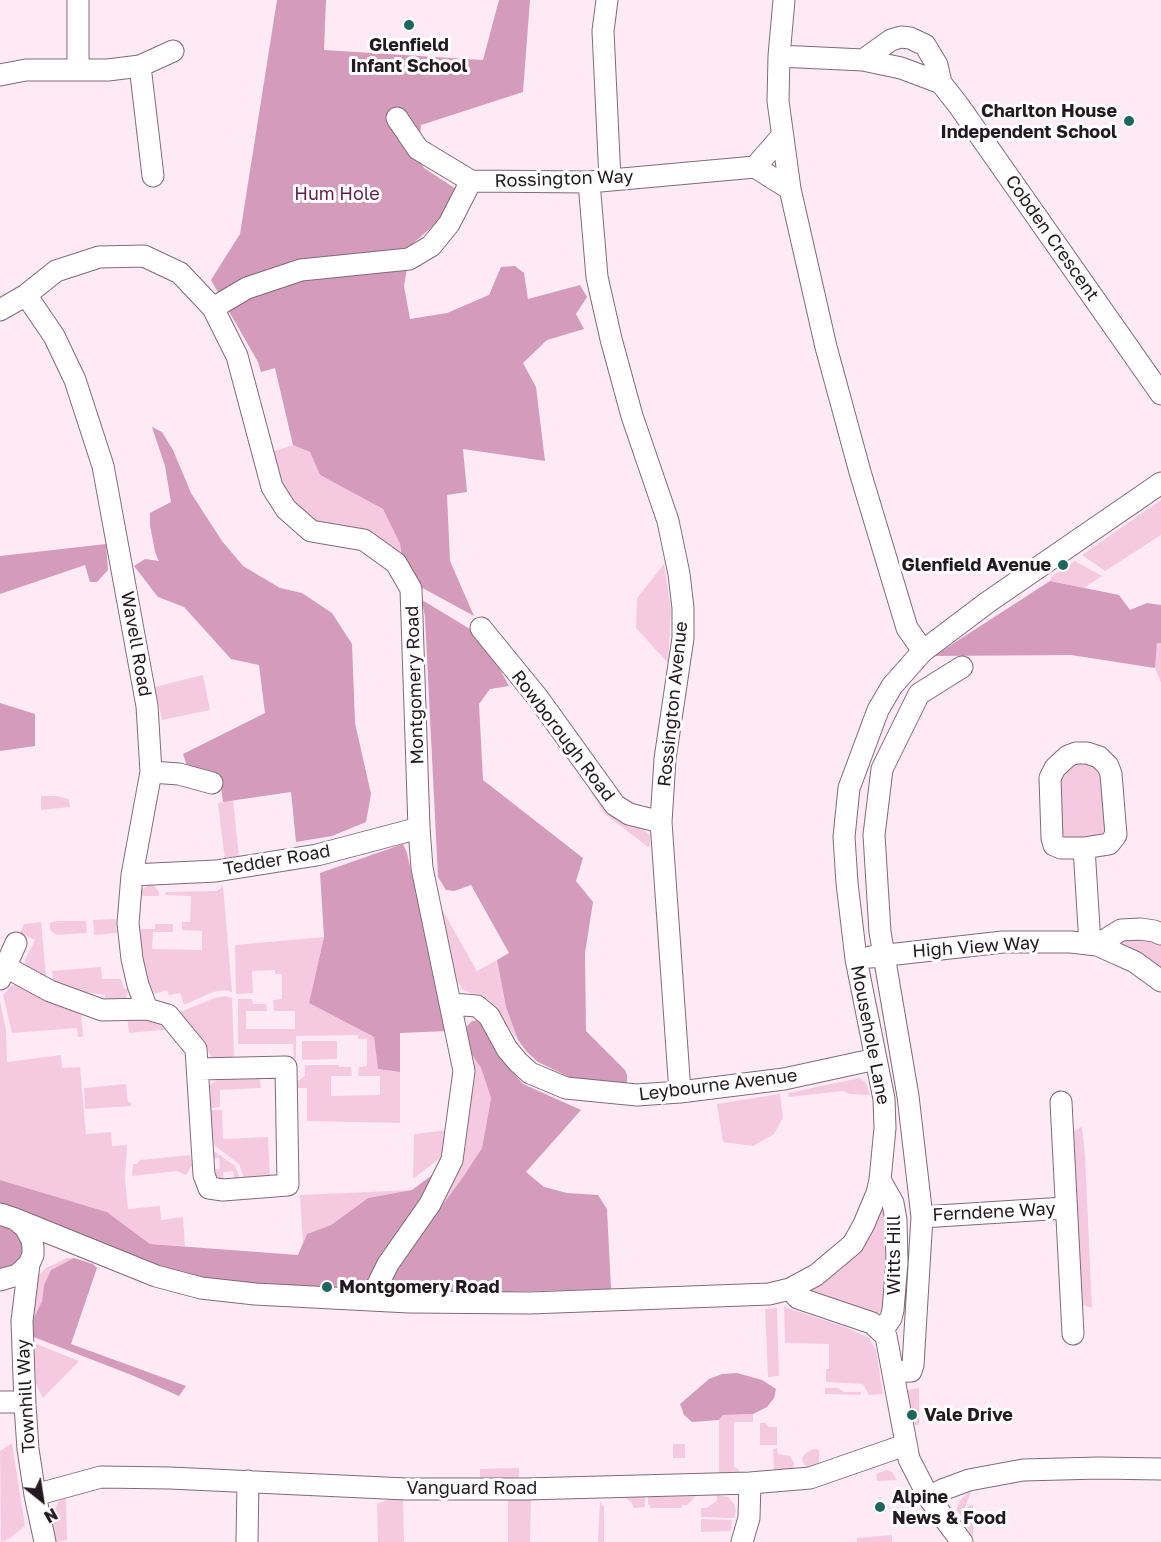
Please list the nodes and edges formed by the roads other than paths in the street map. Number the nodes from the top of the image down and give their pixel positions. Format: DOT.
graph roads {
  1 [pos="78,0"];
  2 [pos="608,0"];
  3 [pos="784,0"];
  4 [pos="173,51"];
  5 [pos="778,56"];
  6 [pos="863,60"];
  7 [pos="140,66"];
  8 [pos="78,69"];
  9 [pos="0,75"];
  10 [pos="941,83"];
  11 [pos="397,118"];
  12 [pos="782,136"];
  13 [pos="755,167"];
  14 [pos="153,176"];
  15 [pos="610,180"];
  16 [pos="471,181"];
  17 [pos="589,182"];
  18 [pos="790,189"];
  19 [pos="26,295"];
  20 [pos="213,308"];
  21 [pos="0,310"];
  22 [pos="1161,394"];
  23 [pos="1161,483"];
  24 [pos="481,628"];
  25 [pos="923,651"];
  26 [pos="962,667"];
  27 [pos="151,772"];
  28 [pos="212,783"];
  29 [pos="661,822"];
  30 [pos="419,828"];
  31 [pos="1084,848"];
  32 [pos="132,875"];
  33 [pos="1161,934"];
  34 [pos="16,942"];
  35 [pos="1093,944"];
  36 [pos="884,954"];
  37 [pos="856,960"];
  38 [pos="3,973"];
  39 [pos="1161,981"];
  40 [pos="451,1004"];
  41 [pos="147,1009"];
  42 [pos="876,1059"];
  43 [pos="199,1070"];
  44 [pos="680,1092"];
  45 [pos="1060,1102"];
  46 [pos="880,1180"];
  47 [pos="1065,1208"];
  48 [pos="7,1217"];
  49 [pos="922,1217"];
  50 [pos="71,1243"];
  51 [pos="31,1260"];
  52 [pos="0,1280"];
  53 [pos="790,1289"];
  54 [pos="369,1300"];
  55 [pos="22,1321"];
  56 [pos="882,1331"];
  57 [pos="1073,1334"];
  58 [pos="893,1372"];
  59 [pos="0,1402"];
  60 [pos="25,1402"];
  61 [pos="905,1445"];
  62 [pos="1161,1469"];
  63 [pos="248,1481"];
  64 [pos="750,1483"];
  65 [pos="35,1495"];
  66 [pos="929,1498"];
  67 [pos="45,1542"];
  68 [pos="247,1542"];
  69 [pos="742,1542"];
  70 [pos="962,1542"];
  1 -- 8 [label="street"];
  2 -- 15 [label="street"];
  3 -- 5 [label="street"];
  4 -- 7 [label="street"];
  5 -- 6 [label="street"];
  5 -- 12 [label="street"];
  6 -- 10 [label="street"];
  6 -- 10 [label="street, Cobden Crescent"];
  7 -- 8 [label="street"];
  7 -- 14 [label="street"];
  8 -- 9 [label="street"];
  10 -- 22 [label="street, Cobden Crescent"];
  11 -- 16 [label="street, Rossington Way"];
  12 -- 13 [label="street"];
  12 -- 18 [label="street"];
  13 -- 15 [label="street, Rossington Way"];
  13 -- 18 [label="street"];
  15 -- 17 [label="street, Rossington Way"];
  16 -- 17 [label="street, Rossington Way"];
  16 -- 20 [label="street"];
  17 -- 29 [label="street, Rossington Avenue"];
  18 -- 25 [label="street"];
  19 -- 20 [label="street, Montgomery Road"];
  19 -- 21 [label="street, Montgomery Road"];
  19 -- 27 [label="street, Wavell Road"];
  20 -- 30 [label="street, Montgomery Road"];
  23 -- 25 [label="street, Mousehole Lane"];
  24 -- 29 [label="street, Rowborough Road"];
  25 -- 37 [label="street, Mousehole Lane"];
  26 -- 36 [label="street"];
  27 -- 28 [label="street"];
  27 -- 32 [label="street, Wavell Road"];
  29 -- 44 [label="street, Rossington Avenue"];
  30 -- 32 [label="street, Tedder Road"];
  30 -- 40 [label="street, Montgomery Road"];
  31 -- 31 [label="street"];
  31 -- 35 [label="street"];
  32 -- 41 [label="street, Wavell Road"];
  33 -- 35 [label="street"];
  34 -- 38 [label="street"];
  35 -- 36 [label="street, High View Way"];
  35 -- 39 [label="street, High View Way"];
  36 -- 37 [label="street, High View Way"];
  36 -- 49 [label="street"];
  37 -- 42 [label="street, Mousehole Lane"];
  38 -- 41 [label="street"];
  40 -- 44 [label="street, Leybourne Avenue"];
  40 -- 54 [label="street, Montgomery Road"];
  41 -- 43 [label="street"];
  42 -- 44 [label="street, Leybourne Avenue"];
  42 -- 46 [label="street, Mousehole Lane"];
  43 -- 43 [label="street"];
  45 -- 47 [label="street, Ferndene Way"];
  46 -- 53 [label="street, Mousehole Lane"];
  46 -- 56 [label="street, Witts Hill"];
  47 -- 49 [label="street, Ferndene Way"];
  47 -- 57 [label="street, Ferndene Way"];
  48 -- 50 [label="street, Mousehole Lane"];
  48 -- 51 [label="street"];
  49 -- 58 [label="street"];
  50 -- 51 [label="street"];
  50 -- 54 [label="street, Mousehole Lane"];
  51 -- 52 [label="street"];
  51 -- 55 [label="street, Townhill Way"];
  52 -- 55 [label="street, Townhill Way"];
  53 -- 54 [label="street, Mousehole Lane"];
  53 -- 56 [label="street"];
  55 -- 60 [label="street, Townhill Way"];
  56 -- 58 [label="street"];
  58 -- 61 [label="street"];
  59 -- 60 [label="street"];
  60 -- 65 [label="street, Townhill Way"];
  61 -- 64 [label="street, Vanguard Road"];
  61 -- 66 [label="street"];
  62 -- 66 [label="street"];
  63 -- 64 [label="street, Vanguard Road"];
  63 -- 65 [label="street, Vanguard Road"];
  63 -- 68 [label="street"];
  64 -- 69 [label="street"];
  65 -- 67 [label="street, Townhill Way"];
  66 -- 70 [label="street"];
}
